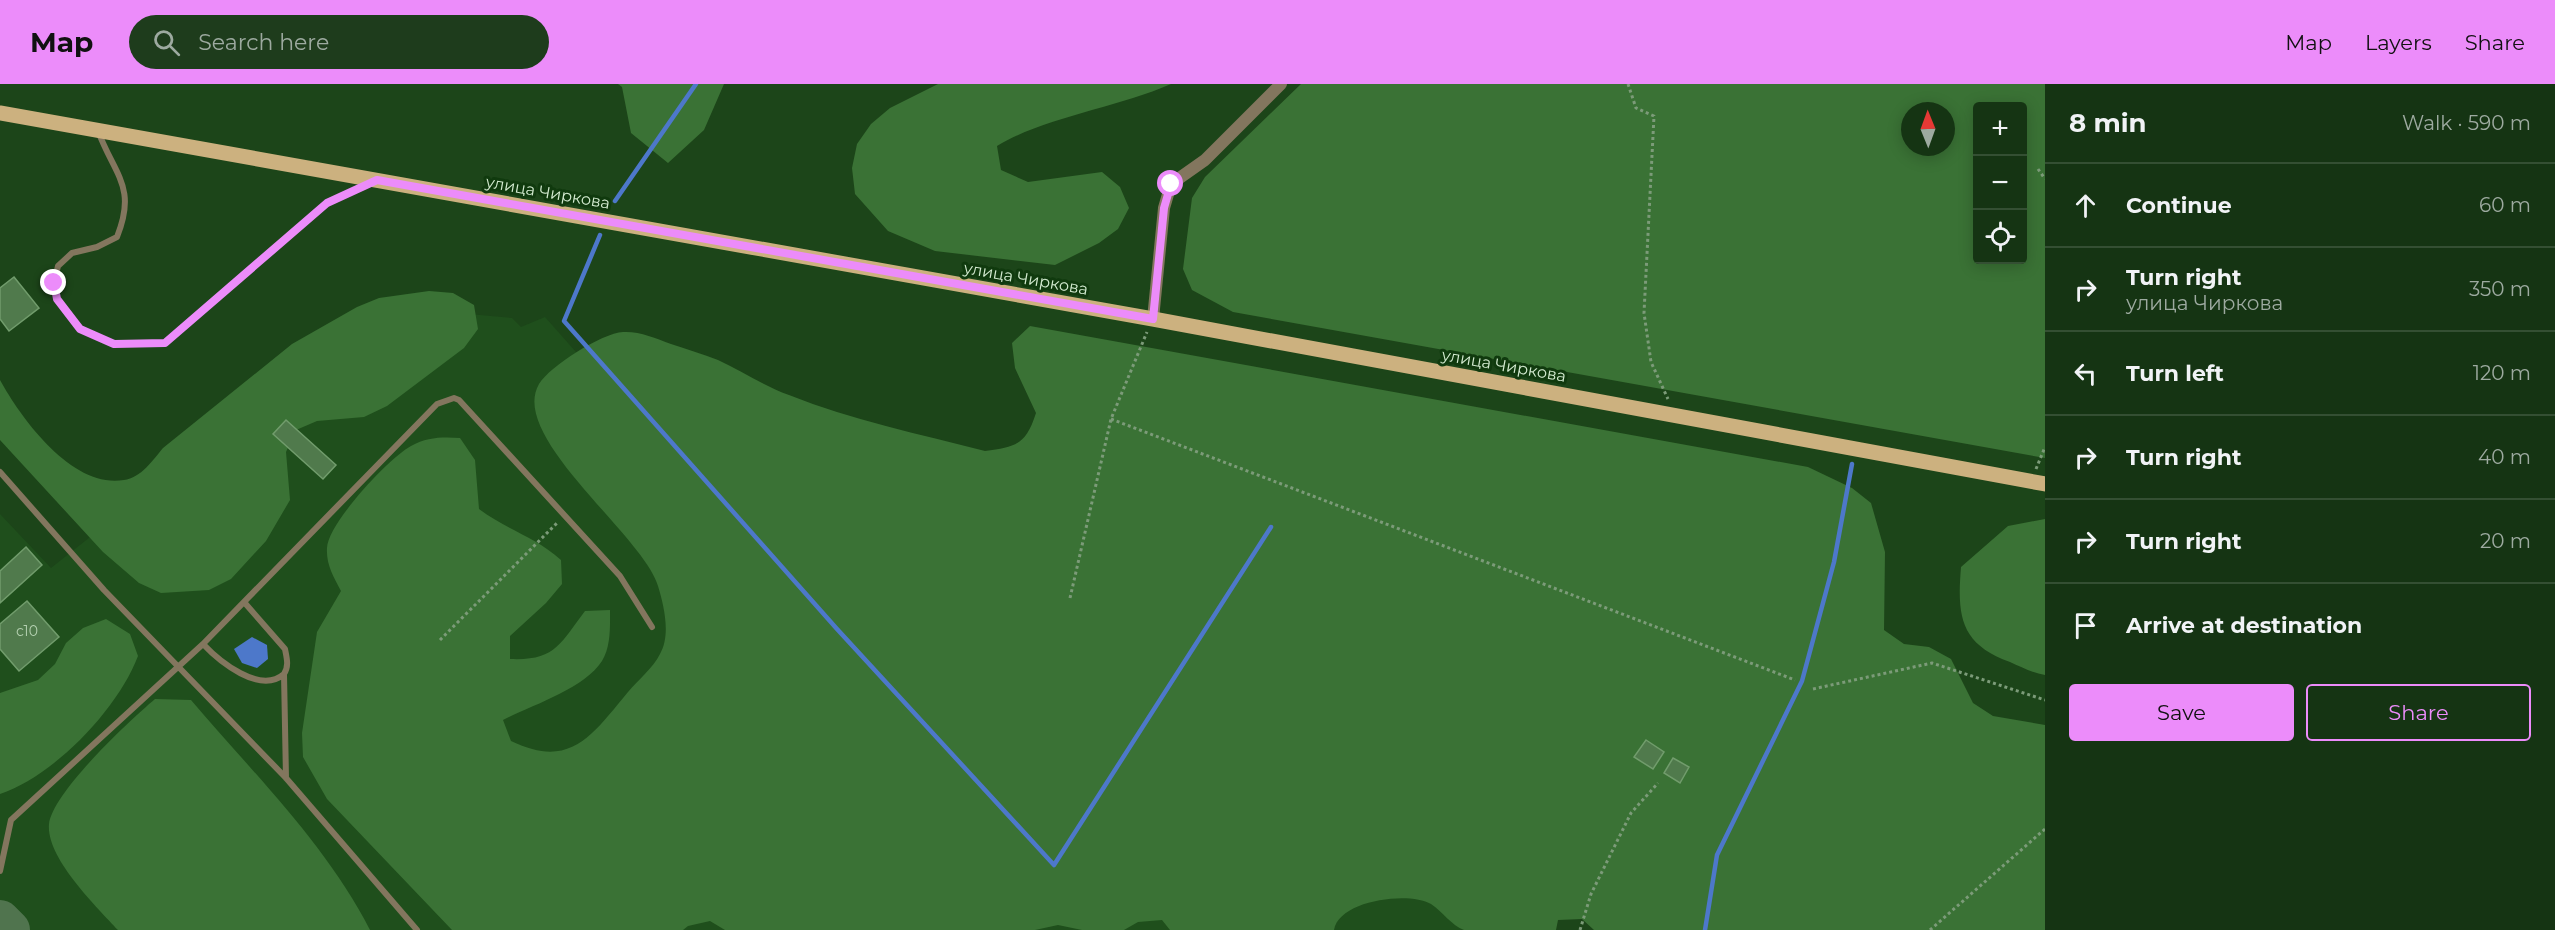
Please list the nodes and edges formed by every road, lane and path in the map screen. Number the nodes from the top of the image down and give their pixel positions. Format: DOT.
graph roads {
  1 [pos="1281,84"];
  2 [pos="1628,84"];
  3 [pos="0,113"];
  4 [pos="98,131"];
  5 [pos="2038,169"];
  6 [pos="2045,179"];
  7 [pos="377,180"];
  8 [pos="1153,319"];
  9 [pos="1674,415"];
  10 [pos="1111,419"];
  11 [pos="2045,447"];
  12 [pos="0,472"];
  13 [pos="2038,483"];
  14 [pos="566,514"];
  15 [pos="1070,598"];
  16 [pos="244,602"];
  17 [pos="652,627"];
  18 [pos="440,640"];
  19 [pos="203,644"];
  20 [pos="178,667"];
  21 [pos="284,674"];
  22 [pos="1795,680"];
  23 [pos="1813,689"];
  24 [pos="2045,700"];
  25 [pos="286,778"];
  26 [pos="1658,783"];
  27 [pos="2045,829"];
  28 [pos="0,871"];
  29 [pos="417,930"];
  30 [pos="1580,930"];
  31 [pos="1930,930"];
  1 -- 8 [label="street"];
  2 -- 9 [label="path"];
  3 -- 4 [label="main road, улица Чиркова"];
  4 -- 7 [label="main road, улица Чиркова"];
  4 -- 7 [label="lane"];
  5 -- 6 [label="path"];
  7 -- 8 [label="main road, улица Чиркова"];
  8 -- 9 [label="main road, улица Чиркова"];
  8 -- 10 [label="path"];
  9 -- 13 [label="main road, улица Чиркова"];
  10 -- 15 [label="path"];
  10 -- 22 [label="path"];
  11 -- 13 [label="path"];
  12 -- 20 [label="lane"];
  14 -- 16 [label="lane"];
  14 -- 17 [label="lane"];
  14 -- 18 [label="path"];
  16 -- 19 [label="lane"];
  16 -- 21 [label="lane"];
  19 -- 20 [label="lane"];
  19 -- 21 [label="lane"];
  20 -- 25 [label="lane"];
  20 -- 28 [label="lane"];
  21 -- 25 [label="lane"];
  23 -- 24 [label="path"];
  25 -- 29 [label="lane"];
  26 -- 30 [label="path"];
  27 -- 31 [label="path"];
}
